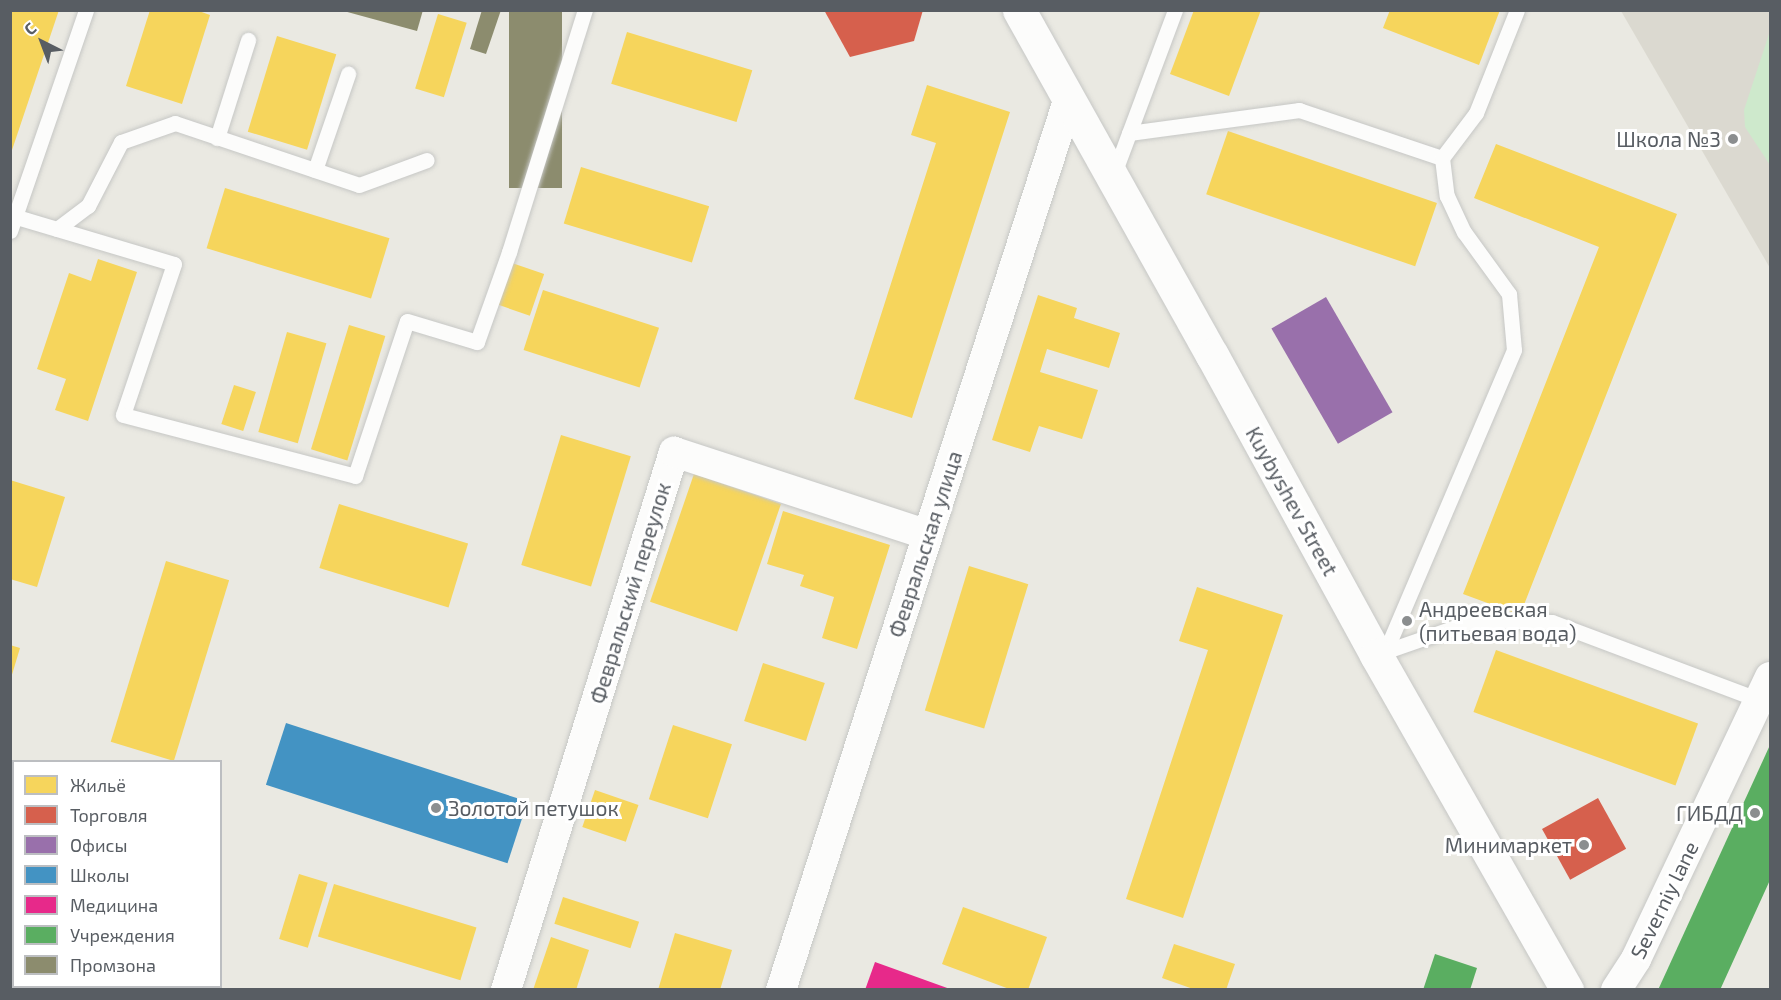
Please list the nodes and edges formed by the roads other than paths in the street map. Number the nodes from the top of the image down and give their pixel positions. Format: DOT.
graph roads {
  1 [pos="86,10"];
  2 [pos="585,10"];
  3 [pos="1019,10"];
  4 [pos="1174,10"];
  5 [pos="1517,10"];
  6 [pos="248,40"];
  7 [pos="348,74"];
  8 [pos="1069,98"];
  9 [pos="1129,133"];
  10 [pos="217,138"];
  11 [pos="1442,158"];
  12 [pos="427,160"];
  13 [pos="315,170"];
  14 [pos="1113,177"];
  15 [pos="12,221"];
  16 [pos="57,229"];
  17 [pos="928,535"];
  18 [pos="1381,652"];
  19 [pos="1767,688"];
  20 [pos="506,990"];
  21 [pos="781,990"];
  22 [pos="1567,990"];
  23 [pos="1616,990"];
  1 -- 15 [label="lane"];
  2 -- 16 [label="lane"];
  3 -- 8 [label="main road, Kuybyshev Street"];
  4 -- 9 [label="lane"];
  5 -- 11 [label="lane"];
  6 -- 10 [label="lane"];
  7 -- 13 [label="lane"];
  8 -- 14 [label="main road, Kuybyshev Street"];
  8 -- 17 [label="street, Февральская улица"];
  9 -- 11 [label="lane"];
  9 -- 14 [label="lane"];
  10 -- 13 [label="lane"];
  10 -- 16 [label="lane"];
  11 -- 18 [label="lane"];
  12 -- 13 [label="lane"];
  14 -- 18 [label="main road, Kuybyshev Street"];
  15 -- 16 [label="lane"];
  17 -- 20 [label="street, Февральский переулок"];
  17 -- 21 [label="street, Февральская улица"];
  18 -- 19 [label="lane"];
  18 -- 22 [label="main road, Kuybyshev Street"];
  19 -- 23 [label="street, Severniy lane"];
}
